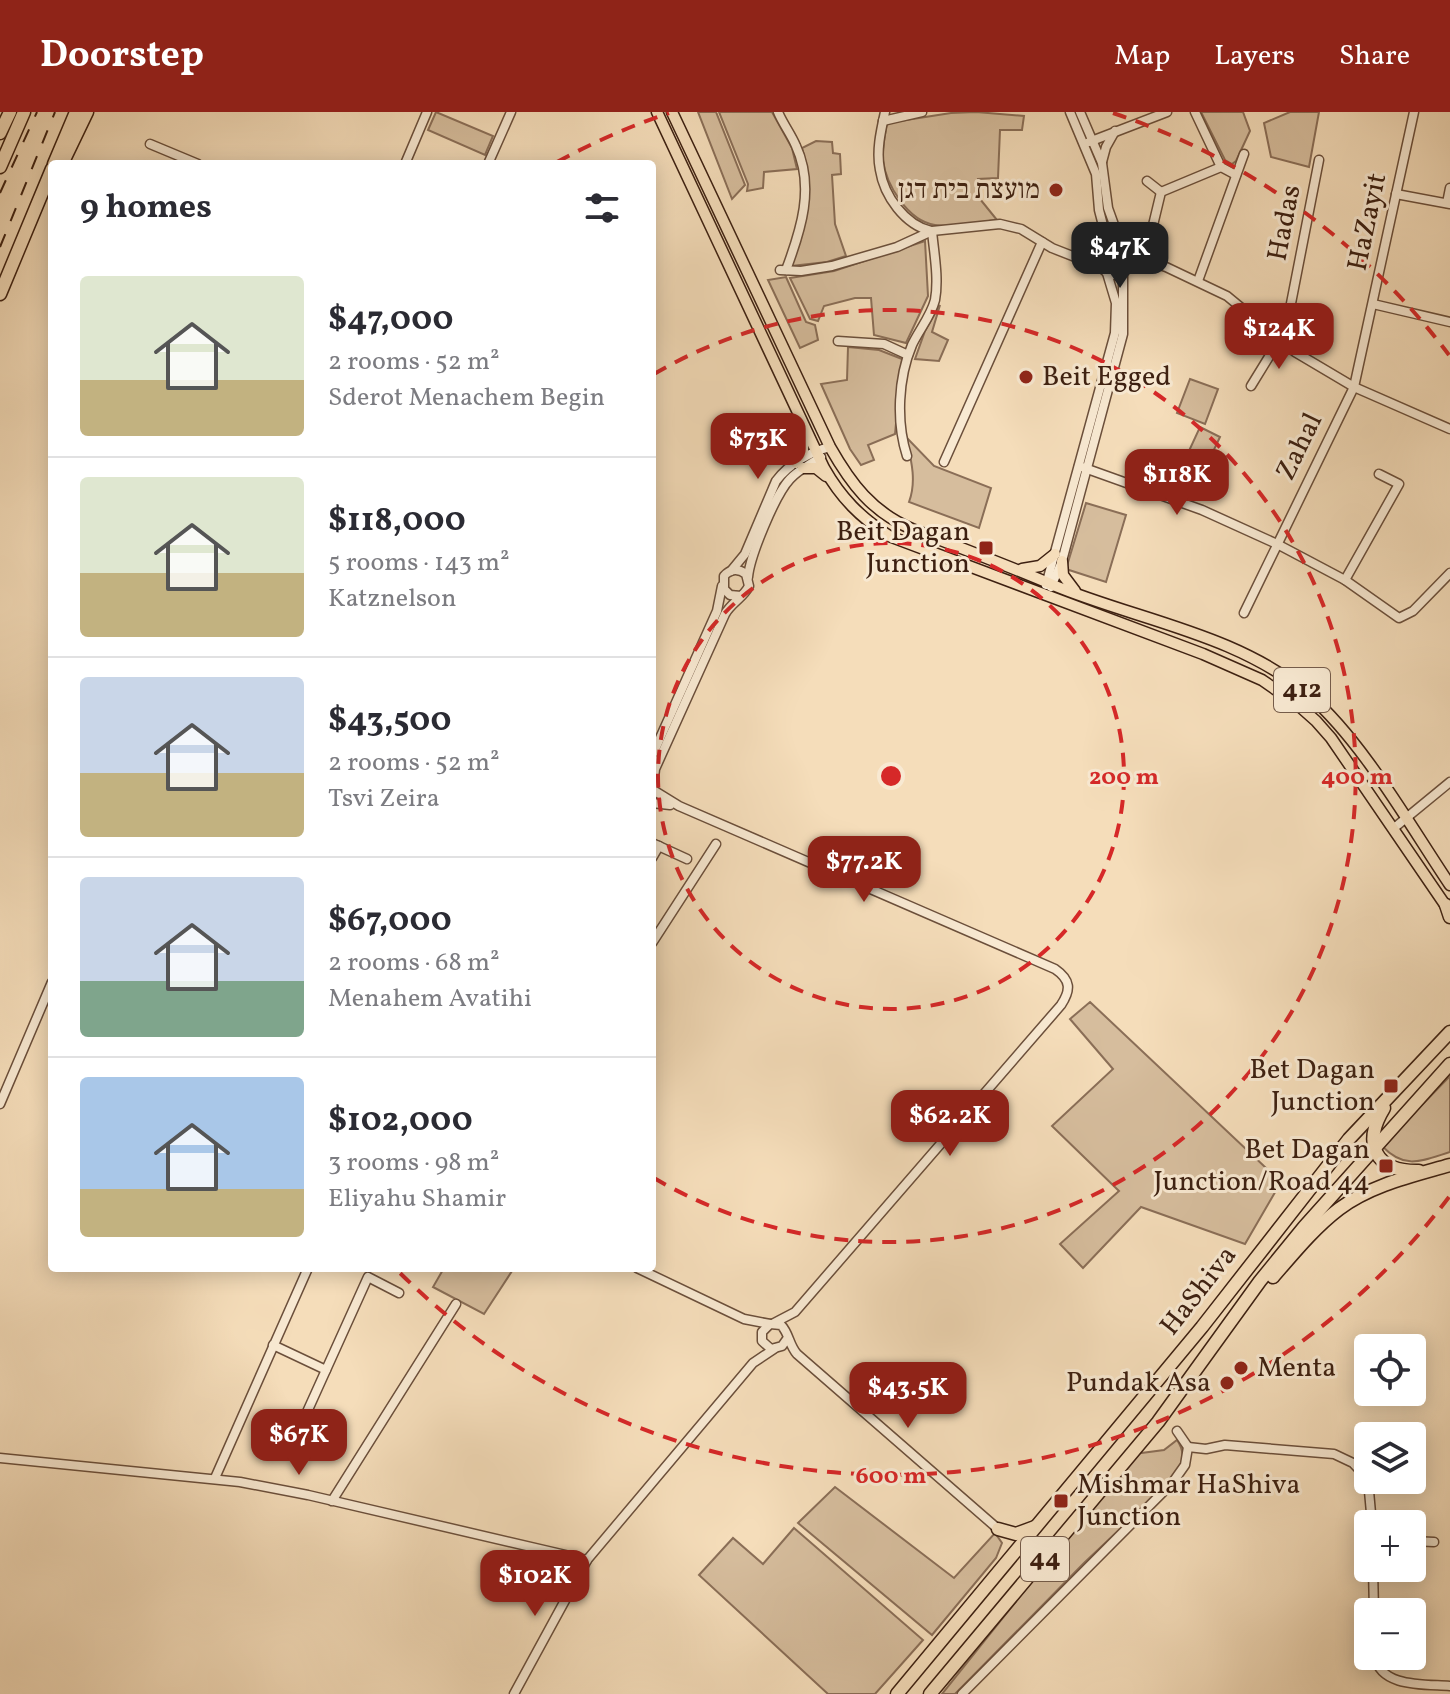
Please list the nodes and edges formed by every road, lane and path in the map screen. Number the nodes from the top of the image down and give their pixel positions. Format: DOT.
graph roads {
  1 [pos="10,112"];
  2 [pos="24,112"];
  3 [pos="76,112"];
  4 [pos="87,112"];
  5 [pos="427,112"];
  6 [pos="511,112"];
  7 [pos="657,112"];
  8 [pos="672,112"];
  9 [pos="778,112"];
  10 [pos="922,112"];
  11 [pos="1070,112"];
  12 [pos="1080,112"];
  13 [pos="1167,112"];
  14 [pos="1195,112"];
  15 [pos="1414,112"];
  16 [pos="884,117"];
  17 [pos="1115,131"];
  18 [pos="0,133"];
  19 [pos="1088,142"];
  20 [pos="150,144"];
  21 [pos="1244,154"];
  22 [pos="56,160"];
  23 [pos="64,160"];
  24 [pos="188,160"];
  25 [pos="407,160"];
  26 [pos="490,160"];
  27 [pos="1319,160"];
  28 [pos="1102,163"];
  29 [pos="0,167"];
  30 [pos="1221,167"];
  31 [pos="1236,175"];
  32 [pos="48,178"];
  33 [pos="1147,181"];
  34 [pos="1450,188"];
  35 [pos="1161,192"];
  36 [pos="48,194"];
  37 [pos="1396,194"];
  38 [pos="1448,204"];
  39 [pos="932,231"];
  40 [pos="1042,242"];
  41 [pos="1148,246"];
  42 [pos="1124,249"];
  43 [pos="1103,251"];
  44 [pos="1074,255"];
  45 [pos="1158,264"];
  46 [pos="1105,270"];
  47 [pos="1124,272"];
  48 [pos="1198,281"];
  49 [pos="0,293"];
  50 [pos="1373,304"];
  51 [pos="1450,322"];
  52 [pos="1279,340"];
  53 [pos="838,341"];
  54 [pos="908,355"];
  55 [pos="1251,386"];
  56 [pos="1354,387"];
  57 [pos="804,427"];
  58 [pos="1450,429"];
  59 [pos="830,447"];
  60 [pos="817,454"];
  61 [pos="907,456"];
  62 [pos="944,462"];
  63 [pos="800,466"];
  64 [pos="1083,467"];
  65 [pos="1379,474"];
  66 [pos="830,480"];
  67 [pos="1277,544"];
  68 [pos="1058,558"];
  69 [pos="1017,569"];
  70 [pos="731,571"];
  71 [pos="1450,573"];
  72 [pos="748,577"];
  73 [pos="1345,580"];
  74 [pos="722,585"];
  75 [pos="1048,586"];
  76 [pos="1077,592"];
  77 [pos="741,596"];
  78 [pos="1244,613"];
  79 [pos="656,747"];
  80 [pos="656,767"];
  81 [pos="1450,782"];
  82 [pos="656,791"];
  83 [pos="656,801"];
  84 [pos="679,806"];
  85 [pos="1405,819"];
  86 [pos="1394,828"];
  87 [pos="716,844"];
  88 [pos="656,845"];
  89 [pos="687,859"];
  90 [pos="1450,885"];
  91 [pos="1449,911"];
  92 [pos="656,937"];
  93 [pos="48,997"];
  94 [pos="1450,1018"];
  95 [pos="1450,1032"];
  96 [pos="1432,1050"];
  97 [pos="1450,1064"];
  98 [pos="1398,1085"];
  99 [pos="0,1104"];
  100 [pos="1374,1148"];
  101 [pos="1450,1165"];
  102 [pos="1431,1170"];
  103 [pos="306,1272"];
  104 [pos="645,1272"];
  105 [pos="399,1293"];
  106 [pos="456,1304"];
  107 [pos="795,1312"];
  108 [pos="744,1319"];
  109 [pos="772,1324"];
  110 [pos="1225,1330"];
  111 [pos="787,1337"];
  112 [pos="762,1339"];
  113 [pos="273,1345"];
  114 [pos="776,1349"];
  115 [pos="797,1354"];
  116 [pos="753,1363"];
  117 [pos="326,1370"];
  118 [pos="1177,1431"];
  119 [pos="293,1443"];
  120 [pos="1188,1447"];
  121 [pos="0,1458"];
  122 [pos="1354,1464"];
  123 [pos="215,1478"];
  124 [pos="332,1501"];
  125 [pos="1038,1526"];
  126 [pos="998,1529"];
  127 [pos="1426,1542"];
  128 [pos="1434,1542"];
  129 [pos="587,1560"];
  130 [pos="1008,1562"];
  131 [pos="1382,1670"];
  132 [pos="1450,1686"];
  133 [pos="514,1694"];
  134 [pos="897,1694"];
  135 [pos="930,1694"];
  136 [pos="962,1694"];
  1 -- 18 [label="highway"];
  2 -- 29 [label="highway"];
  3 -- 22 [label="highway"];
  4 -- 23 [label="highway"];
  5 -- 25 [label="street"];
  6 -- 26 [label="street"];
  7 -- 57 [label="main road, 412"];
  8 -- 59 [label="main road, 412"];
  9 -- 39 [label="street"];
  10 -- 16 [label="street"];
  11 -- 19 [label="street"];
  12 -- 19 [label="street"];
  13 -- 17 [label="street"];
  14 -- 30 [label="street"];
  15 -- 37 [label="street, HaZayit"];
  16 -- 39 [label="street"];
  17 -- 19 [label="street"];
  17 -- 28 [label="street"];
  19 -- 28 [label="street"];
  19 -- 43 [label="street"];
  20 -- 24 [label="street"];
  21 -- 31 [label="street"];
  27 -- 52 [label="street, Hadas"];
  28 -- 42 [label="street"];
  30 -- 31 [label="street"];
  30 -- 35 [label="street"];
  31 -- 48 [label="street"];
  32 -- 49 [label="highway"];
  33 -- 35 [label="street"];
  34 -- 38 [label="street"];
  35 -- 41 [label="street"];
  36 -- 49 [label="highway"];
  37 -- 38 [label="street"];
  37 -- 50 [label="street, HaZayit"];
  39 -- 40 [label="street"];
  39 -- 54 [label="street"];
  40 -- 44 [label="street"];
  40 -- 62 [label="street"];
  42 -- 43 [label="street"];
  42 -- 45 [label="street"];
  42 -- 47 [label="street"];
  43 -- 44 [label="street"];
  43 -- 46 [label="street"];
  44 -- 46 [label="street"];
  45 -- 47 [label="street"];
  45 -- 48 [label="street"];
  46 -- 47 [label="street"];
  46 -- 64 [label="street"];
  47 -- 64 [label="street"];
  48 -- 52 [label="street"];
  50 -- 51 [label="street"];
  50 -- 56 [label="street, HaZayit"];
  52 -- 55 [label="street, Hadas"];
  52 -- 56 [label="street"];
  53 -- 54 [label="street"];
  54 -- 61 [label="street"];
  56 -- 58 [label="street"];
  56 -- 67 [label="street, Zahal"];
  57 -- 60 [label="main road, 412"];
  57 -- 63 [label="main road"];
  59 -- 60 [label="street"];
  59 -- 69 [label="main road, 412"];
  60 -- 63 [label="street"];
  60 -- 66 [label="main road, 412"];
  63 -- 66 [label="main road"];
  63 -- 70 [label="street"];
  63 -- 72 [label="street"];
  64 -- 67 [label="street"];
  64 -- 68 [label="street"];
  65 -- 73 [label="street"];
  66 -- 75 [label="main road, 412"];
  67 -- 73 [label="street"];
  67 -- 78 [label="street, Zahal"];
  68 -- 69 [label="main road"];
  68 -- 75 [label="street"];
  68 -- 76 [label="main road"];
  69 -- 75 [label="main road, 412"];
  70 -- 72 [label="street"];
  70 -- 74 [label="street"];
  71 -- 73 [label="street"];
  72 -- 77 [label="street"];
  74 -- 77 [label="street"];
  74 -- 79 [label="street"];
  75 -- 76 [label="main road, 412"];
  75 -- 86 [label="main road, 412"];
  76 -- 85 [label="main road, 412"];
  77 -- 80 [label="street"];
  81 -- 85 [label="street"];
  82 -- 84 [label="street"];
  83 -- 84 [label="street"];
  84 -- 107 [label="street"];
  85 -- 86 [label="street"];
  85 -- 90 [label="main road, 412"];
  86 -- 91 [label="main road, 412"];
  87 -- 92 [label="street"];
  88 -- 89 [label="street"];
  93 -- 99 [label="street"];
  94 -- 96 [label="highway"];
  95 -- 96 [label="highway, HaShiva / 44"];
  96 -- 98 [label="highway, HaShiva / 44"];
  97 -- 100 [label="highway, HaShiva / 44"];
  98 -- 100 [label="highway"];
  98 -- 125 [label="highway, HaShiva / 44"];
  100 -- 102 [label="highway"];
  100 -- 110 [label="highway, HaShiva / 44"];
  101 -- 102 [label="highway"];
  102 -- 110 [label="highway"];
  103 -- 113 [label="street"];
  104 -- 108 [label="street"];
  105 -- 117 [label="street"];
  106 -- 124 [label="street"];
  107 -- 109 [label="street"];
  107 -- 111 [label="street"];
  108 -- 109 [label="street"];
  108 -- 112 [label="street"];
  109 -- 111 [label="street"];
  109 -- 112 [label="street"];
  110 -- 135 [label="highway, HaShiva / 44"];
  111 -- 114 [label="street"];
  111 -- 115 [label="street"];
  112 -- 114 [label="street"];
  112 -- 116 [label="street"];
  113 -- 117 [label="street"];
  113 -- 123 [label="street"];
  114 -- 115 [label="street"];
  114 -- 116 [label="street"];
  115 -- 126 [label="street"];
  116 -- 129 [label="street"];
  117 -- 119 [label="street"];
  118 -- 120 [label="street"];
  120 -- 122 [label="street"];
  120 -- 136 [label="street"];
  121 -- 123 [label="street"];
  123 -- 124 [label="street"];
  124 -- 129 [label="street"];
  125 -- 126 [label="highway"];
  125 -- 130 [label="highway, HaShiva / 44"];
  126 -- 130 [label="highway"];
  127 -- 128 [label="street"];
  129 -- 133 [label="street"];
  130 -- 134 [label="highway, HaShiva / 44"];
  131 -- 132 [label="street"];
}
